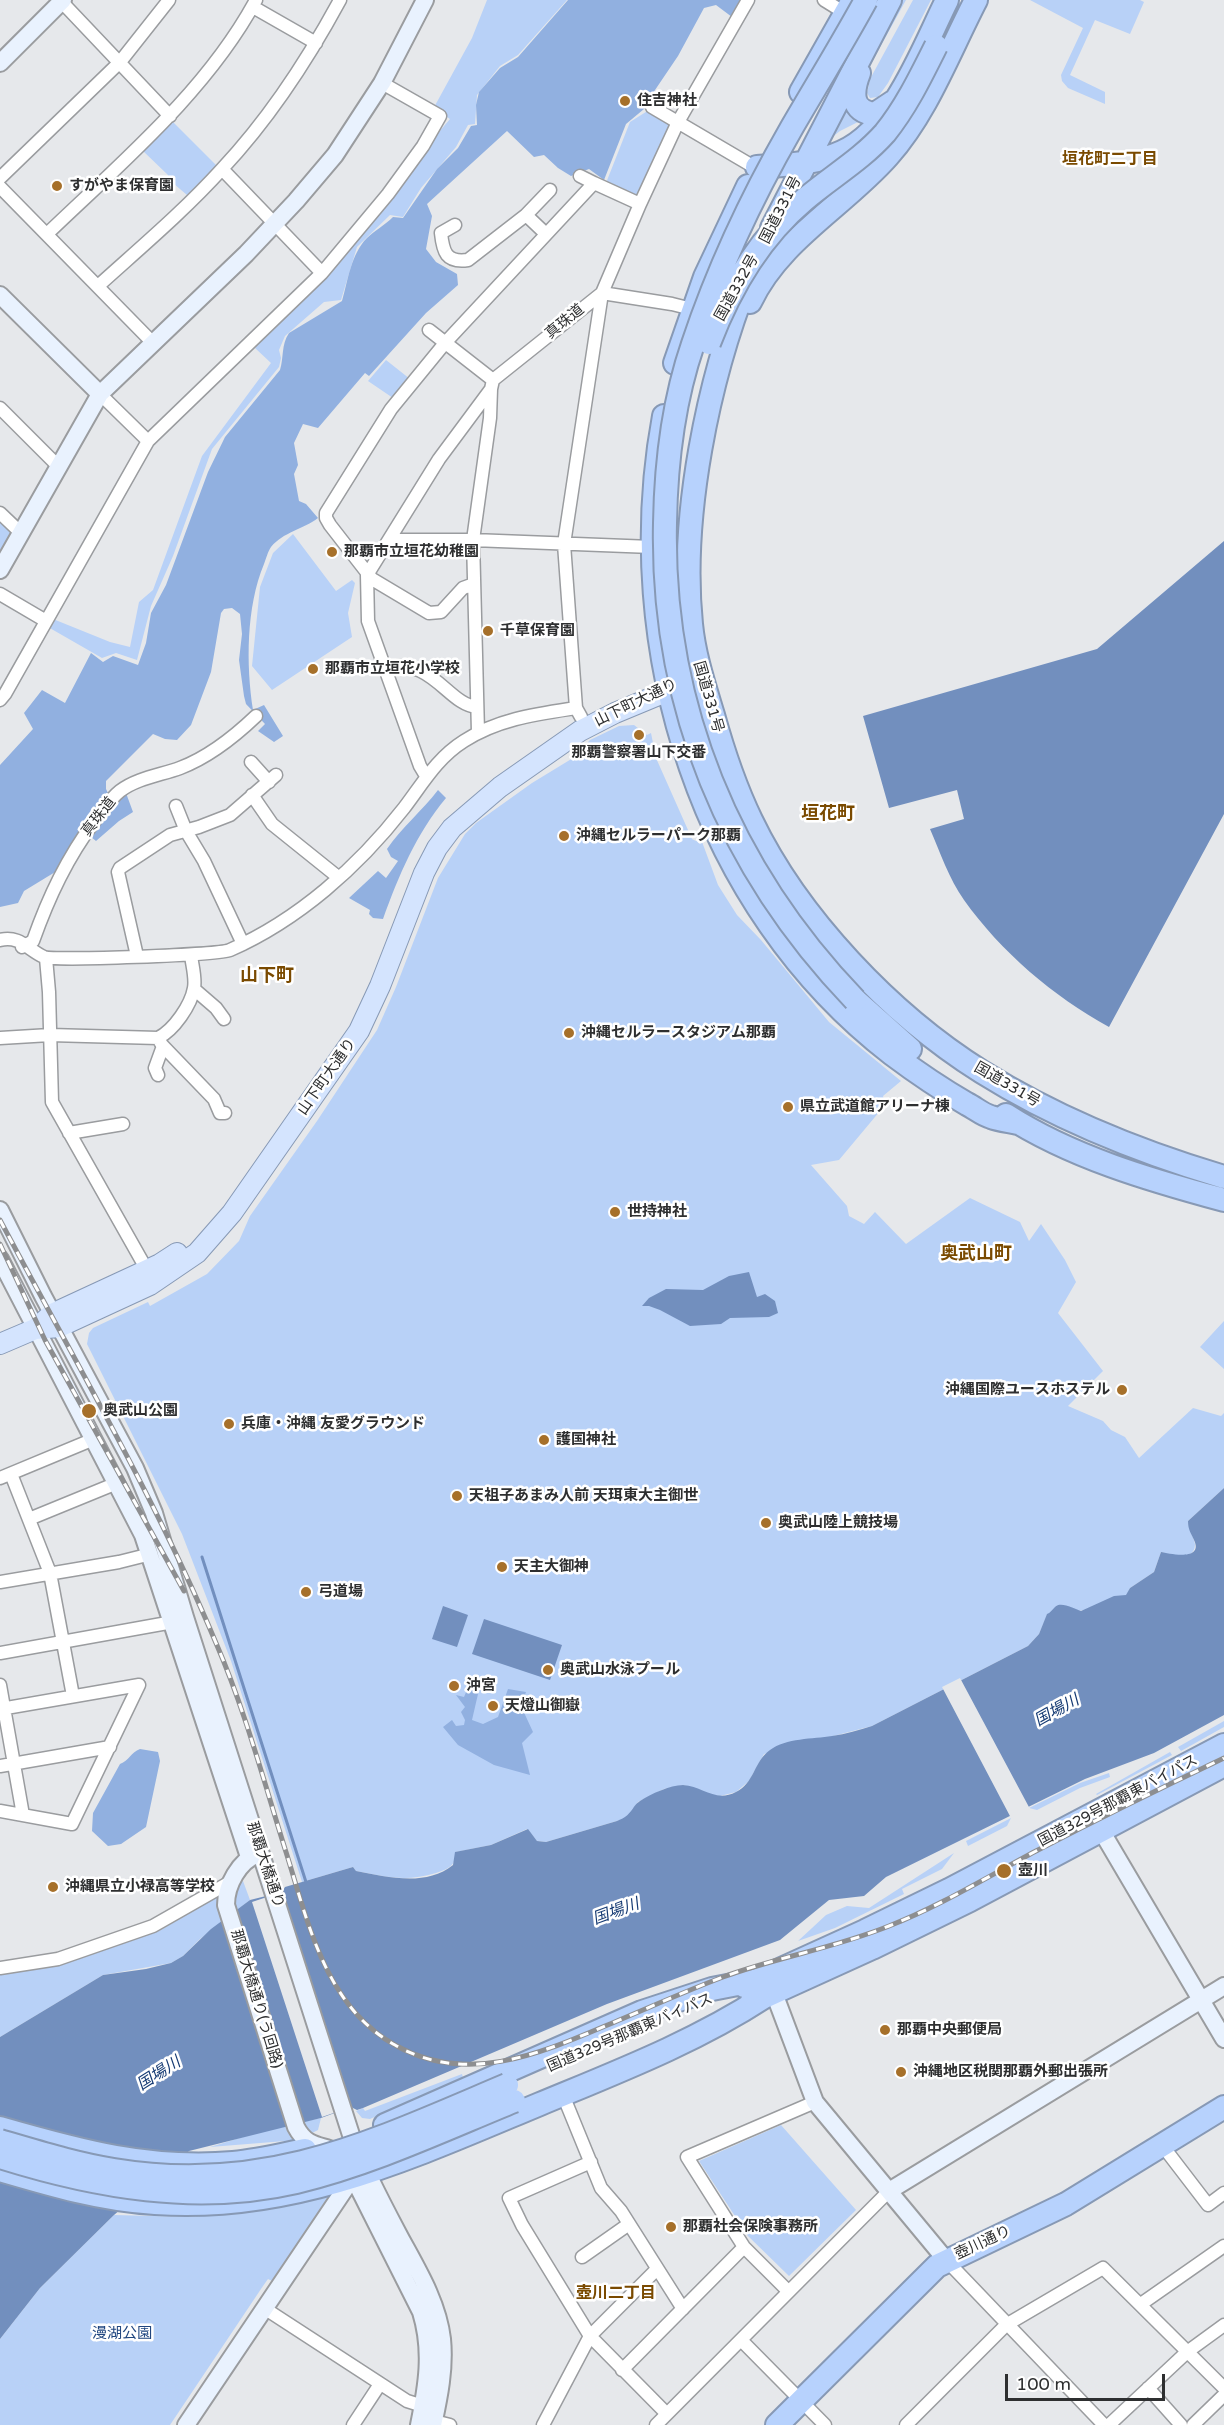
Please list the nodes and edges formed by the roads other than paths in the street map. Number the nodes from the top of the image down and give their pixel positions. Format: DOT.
graph roads {
  1 [pos="169,0"];
  2 [pos="340,0"];
  3 [pos="425,0"];
  4 [pos="748,0"];
  5 [pos="824,0"];
  6 [pos="866,0"];
  7 [pos="890,0"];
  8 [pos="947,0"];
  9 [pos="959,0"];
  10 [pos="976,0"];
  11 [pos="62,1"];
  12 [pos="255,3"];
  13 [pos="849,7"];
  14 [pos="878,24"];
  15 [pos="316,43"];
  16 [pos="120,62"];
  17 [pos="0,63"];
  18 [pos="382,83"];
  19 [pos="893,102"];
  20 [pos="922,106"];
  21 [pos="652,107"];
  22 [pos="170,116"];
  23 [pos="678,122"];
  24 [pos="805,164"];
  25 [pos="757,167"];
  26 [pos="222,170"];
  27 [pos="580,176"];
  28 [pos="0,177"];
  29 [pos="594,183"];
  30 [pos="0,188"];
  31 [pos="550,190"];
  32 [pos="788,199"];
  33 [pos="640,204"];
  34 [pos="526,215"];
  35 [pos="274,225"];
  36 [pos="455,225"];
  37 [pos="48,234"];
  38 [pos="546,234"];
  39 [pos="322,273"];
  40 [pos="98,286"];
  41 [pos="602,293"];
  42 [pos="0,295"];
  43 [pos="692,309"];
  44 [pos="429,330"];
  45 [pos="153,343"];
  46 [pos="445,343"];
  47 [pos="725,346"];
  48 [pos="492,385"];
  49 [pos="100,394"];
  50 [pos="0,408"];
  51 [pos="148,441"];
  52 [pos="60,465"];
  53 [pos="0,513"];
  54 [pos="21,533"];
  55 [pos="390,540"];
  56 [pos="473,540"];
  57 [pos="658,542"];
  58 [pos="564,544"];
  59 [pos="0,570"];
  60 [pos="367,575"];
  61 [pos="474,584"];
  62 [pos="0,594"];
  63 [pos="46,621"];
  64 [pos="385,668"];
  65 [pos="699,669"];
  66 [pos="667,684"];
  67 [pos="0,700"];
  68 [pos="477,707"];
  69 [pos="578,712"];
  70 [pos="256,716"];
  71 [pos="478,732"];
  72 [pos="251,762"];
  73 [pos="426,776"];
  74 [pos="252,795"];
  75 [pos="176,806"];
  76 [pos="186,831"];
  77 [pos="338,878"];
  78 [pos="0,940"];
  79 [pos="243,944"];
  80 [pos="24,946"];
  81 [pos="191,955"];
  82 [pos="137,956"];
  83 [pos="46,958"];
  84 [pos="194,989"];
  85 [pos="224,1019"];
  86 [pos="50,1035"];
  87 [pos="0,1038"];
  88 [pos="160,1042"];
  89 [pos="158,1075"];
  90 [pos="225,1113"];
  91 [pos="1018,1123"];
  92 [pos="123,1124"];
  93 [pos="69,1133"];
  94 [pos="1224,1177"];
  95 [pos="1224,1200"];
  96 [pos="0,1210"];
  97 [pos="0,1259"];
  98 [pos="147,1270"];
  99 [pos="56,1321"];
  100 [pos="35,1329"];
  101 [pos="0,1344"];
  102 [pos="94,1439"];
  103 [pos="6,1476"];
  104 [pos="117,1483"];
  105 [pos="29,1519"];
  106 [pos="151,1554"];
  107 [pos="50,1573"];
  108 [pos="0,1582"];
  109 [pos="173,1622"];
  110 [pos="63,1641"];
  111 [pos="0,1653"];
  112 [pos="0,1684"];
  113 [pos="74,1696"];
  114 [pos="2,1709"];
  115 [pos="1224,1745"];
  116 [pos="110,1747"];
  117 [pos="13,1764"];
  118 [pos="1224,1765"];
  119 [pos="0,1766"];
  120 [pos="0,1811"];
  121 [pos="23,1815"];
  122 [pos="1096,1823"];
  123 [pos="255,1855"];
  124 [pos="232,1881"];
  125 [pos="0,1968"];
  126 [pos="1224,1986"];
  127 [pos="765,1990"];
  128 [pos="1201,2000"];
  129 [pos="1224,2038"];
  130 [pos="510,2093"];
  131 [pos="563,2095"];
  132 [pos="815,2102"];
  133 [pos="1224,2107"];
  134 [pos="0,2128"];
  135 [pos="352,2138"];
  136 [pos="0,2141"];
  137 [pos="1162,2145"];
  138 [pos="320,2147"];
  139 [pos="0,2157"];
  140 [pos="591,2162"];
  141 [pos="0,2170"];
  142 [pos="360,2175"];
  143 [pos="889,2191"];
  144 [pos="1224,2193"];
  145 [pos="630,2224"];
  146 [pos="1224,2246"];
  147 [pos="744,2247"];
  148 [pos="582,2257"];
  149 [pos="946,2260"];
  150 [pos="657,2269"];
  151 [pos="788,2290"];
  152 [pos="1141,2304"];
  153 [pos="264,2308"];
  154 [pos="683,2309"];
  155 [pos="1006,2325"];
  156 [pos="1224,2325"];
  157 [pos="590,2337"];
  158 [pos="741,2340"];
  159 [pos="1187,2352"];
  160 [pos="622,2370"];
  161 [pos="380,2384"];
  162 [pos="1148,2388"];
  163 [pos="1224,2388"];
  164 [pos="1224,2395"];
  165 [pos="802,2401"];
  166 [pos="423,2406"];
  167 [pos="667,2414"];
  168 [pos="428,2424"];
  169 [pos="186,2425"];
  170 [pos="352,2425"];
  171 [pos="450,2425"];
  172 [pos="543,2425"];
  173 [pos="656,2425"];
  174 [pos="777,2425"];
  175 [pos="825,2425"];
  176 [pos="906,2425"];
  177 [pos="1104,2425"];
  178 [pos="1109,2425"];
  179 [pos="1180,2425"];
  180 [pos="1192,2425"];
  1 -- 16 [label="street"];
  2 -- 15 [label="street"];
  3 -- 18 [label="main road"];
  4 -- 23 [label="street, 真珠道"];
  5 -- 13 [label="street"];
  6 -- 57 [label="highway, 国道331号, bridge"];
  7 -- 14 [label="highway, 国道331号"];
  8 -- 19 [label="highway"];
  9 -- 57 [label="highway, 国道332号, bridge"];
  10 -- 20 [label="highway"];
  11 -- 16 [label="street"];
  11 -- 17 [label="main road"];
  12 -- 15 [label="street"];
  12 -- 22 [label="street"];
  13 -- 25 [label="highway, 国道331号"];
  14 -- 19 [label="highway"];
  14 -- 24 [label="highway, 国道331号"];
  15 -- 26 [label="street"];
  16 -- 22 [label="street"];
  16 -- 28 [label="street"];
  18 -- 35 [label="main road"];
  18 -- 39 [label="street"];
  19 -- 24 [label="highway"];
  20 -- 32 [label="highway"];
  20 -- 47 [label="highway, 国道332号"];
  21 -- 23 [label="street"];
  22 -- 37 [label="street"];
  23 -- 25 [label="street"];
  23 -- 33 [label="street, 真珠道"];
  24 -- 25 [label="highway"];
  24 -- 32 [label="highway, 国道331号"];
  25 -- 32 [label="highway"];
  25 -- 43 [label="highway, 国道331号"];
  26 -- 35 [label="street"];
  26 -- 40 [label="street"];
  27 -- 29 [label="street"];
  29 -- 33 [label="street"];
  29 -- 38 [label="street"];
  30 -- 37 [label="street"];
  31 -- 34 [label="street"];
  32 -- 47 [label="highway, 国道331号"];
  33 -- 41 [label="street, 真珠道"];
  34 -- 36 [label="street"];
  34 -- 38 [label="street"];
  35 -- 39 [label="street"];
  35 -- 45 [label="main road"];
  37 -- 40 [label="street"];
  38 -- 46 [label="street"];
  39 -- 51 [label="street"];
  40 -- 45 [label="street"];
  41 -- 43 [label="street"];
  41 -- 48 [label="street, 真珠道"];
  41 -- 58 [label="street"];
  42 -- 49 [label="main road"];
  43 -- 47 [label="highway"];
  43 -- 57 [label="highway, 国道331号"];
  44 -- 46 [label="street"];
  45 -- 49 [label="main road"];
  46 -- 48 [label="street"];
  46 -- 60 [label="street"];
  47 -- 65 [label="highway, 国道331号"];
  48 -- 55 [label="street, 真珠道"];
  48 -- 56 [label="street"];
  49 -- 51 [label="street"];
  49 -- 52 [label="main road"];
  50 -- 52 [label="street"];
  51 -- 63 [label="street"];
  52 -- 54 [label="main road"];
  53 -- 54 [label="street"];
  54 -- 59 [label="main road"];
  55 -- 56 [label="street"];
  55 -- 60 [label="street, 真珠道"];
  56 -- 58 [label="street"];
  56 -- 61 [label="street"];
  57 -- 58 [label="street"];
  57 -- 66 [label="highway, 国道331号"];
  57 -- 91 [label="highway, 国道331号, bridge"];
  58 -- 69 [label="street"];
  60 -- 61 [label="street"];
  60 -- 64 [label="street"];
  61 -- 68 [label="street"];
  62 -- 63 [label="street"];
  63 -- 67 [label="street"];
  64 -- 68 [label="street"];
  64 -- 73 [label="street"];
  65 -- 66 [label="main road, 山下町大通り"];
  65 -- 94 [label="highway, 国道331号"];
  66 -- 69 [label="main road, 山下町大通り"];
  66 -- 91 [label="highway, 国道331号"];
  66 -- 99 [label="main road, 山下町大通り"];
  68 -- 71 [label="street"];
  69 -- 71 [label="street"];
  69 -- 98 [label="main road, 山下町大通り"];
  70 -- 80 [label="street, 真珠道"];
  71 -- 73 [label="street"];
  72 -- 74 [label="street"];
  73 -- 77 [label="street"];
  74 -- 76 [label="street"];
  74 -- 77 [label="street"];
  75 -- 76 [label="street"];
  76 -- 79 [label="street"];
  76 -- 82 [label="street"];
  77 -- 79 [label="street"];
  78 -- 80 [label="street"];
  79 -- 81 [label="street"];
  80 -- 83 [label="street"];
  81 -- 82 [label="street"];
  81 -- 84 [label="street"];
  82 -- 83 [label="street"];
  83 -- 86 [label="street"];
  84 -- 85 [label="street"];
  84 -- 88 [label="street"];
  86 -- 87 [label="street"];
  86 -- 88 [label="street"];
  86 -- 93 [label="street"];
  88 -- 89 [label="street"];
  88 -- 90 [label="street"];
  91 -- 95 [label="highway, 国道331号"];
  92 -- 93 [label="street"];
  93 -- 98 [label="street"];
  96 -- 99 [label="main road, 那覇大橋通り"];
  97 -- 100 [label="main road, 那覇大橋通り"];
  98 -- 99 [label="main road, 山下町大通り"];
  99 -- 100 [label="main road, 山下町大通り"];
  99 -- 123 [label="main road, 那覇大橋通り"];
  100 -- 101 [label="main road, 山下町大通り"];
  100 -- 102 [label="main road, 那覇大橋通り"];
  102 -- 103 [label="street"];
  102 -- 104 [label="main road, 那覇大橋通り"];
  103 -- 105 [label="street"];
  104 -- 105 [label="street"];
  104 -- 106 [label="main road, 那覇大橋通り"];
  105 -- 107 [label="street"];
  106 -- 107 [label="street"];
  106 -- 109 [label="main road, 那覇大橋通り"];
  107 -- 108 [label="street"];
  107 -- 110 [label="street"];
  109 -- 110 [label="street"];
  109 -- 123 [label="main road, 那覇大橋通り"];
  110 -- 111 [label="street"];
  110 -- 113 [label="street"];
  112 -- 114 [label="street"];
  113 -- 114 [label="street"];
  113 -- 116 [label="street"];
  114 -- 117 [label="street"];
  115 -- 122 [label="highway, 国道329号那覇東バイパス"];
  116 -- 117 [label="street"];
  116 -- 121 [label="street"];
  117 -- 119 [label="street"];
  117 -- 121 [label="street"];
  118 -- 122 [label="highway, 国道329号那覇東バイパス"];
  120 -- 121 [label="street"];
  122 -- 127 [label="highway, 国道329号那覇東バイパス"];
  122 -- 128 [label="main road"];
  123 -- 124 [label="main road, 那覇大橋通り(う回路)"];
  123 -- 135 [label="main road, 那覇大橋通り"];
  124 -- 125 [label="street"];
  124 -- 138 [label="main road, 那覇大橋通り(う回路)"];
  126 -- 128 [label="main road"];
  127 -- 130 [label="highway, 国道329号那覇東バイパス"];
  127 -- 131 [label="highway"];
  127 -- 132 [label="main road"];
  127 -- 135 [label="highway"];
  128 -- 129 [label="main road"];
  128 -- 143 [label="main road"];
  130 -- 136 [label="highway, 国道329号那覇東バイパス, bridge"];
  130 -- 139 [label="highway, 国道329号那覇東バイパス, bridge"];
  131 -- 140 [label="street"];
  131 -- 142 [label="highway"];
  132 -- 143 [label="main road"];
  132 -- 147 [label="street"];
  133 -- 137 [label="highway, 壺川通り"];
  134 -- 138 [label="highway"];
  135 -- 138 [label="highway"];
  135 -- 142 [label="main road, 那覇大橋通り"];
  137 -- 144 [label="street"];
  137 -- 149 [label="highway, 壺川通り"];
  138 -- 142 [label="main road, 那覇大橋通り"];
  140 -- 145 [label="street"];
  140 -- 157 [label="street"];
  141 -- 142 [label="highway"];
  142 -- 153 [label="main road"];
  142 -- 166 [label="main road, 那覇大橋通り"];
  142 -- 168 [label="main road, 那覇大橋通り"];
  143 -- 149 [label="main road"];
  143 -- 151 [label="street"];
  145 -- 148 [label="street"];
  145 -- 150 [label="street"];
  146 -- 152 [label="street"];
  147 -- 151 [label="street"];
  147 -- 154 [label="street"];
  149 -- 155 [label="street"];
  149 -- 165 [label="highway, 壺川通り"];
  150 -- 154 [label="street"];
  150 -- 157 [label="street"];
  151 -- 158 [label="street"];
  152 -- 155 [label="street"];
  152 -- 159 [label="street"];
  153 -- 161 [label="street"];
  153 -- 169 [label="main road"];
  154 -- 160 [label="street"];
  155 -- 176 [label="street"];
  155 -- 177 [label="street"];
  156 -- 159 [label="street"];
  157 -- 160 [label="street"];
  157 -- 172 [label="street"];
  158 -- 165 [label="street"];
  158 -- 167 [label="street"];
  159 -- 162 [label="street"];
  159 -- 163 [label="street"];
  160 -- 167 [label="street"];
  161 -- 166 [label="street"];
  161 -- 170 [label="street"];
  162 -- 178 [label="street"];
  162 -- 179 [label="street"];
  164 -- 180 [label="street"];
  165 -- 174 [label="highway, 壺川通り"];
  165 -- 175 [label="street"];
  166 -- 168 [label="main road, 那覇大橋通り"];
  167 -- 173 [label="street"];
  168 -- 171 [label="street"];
}
